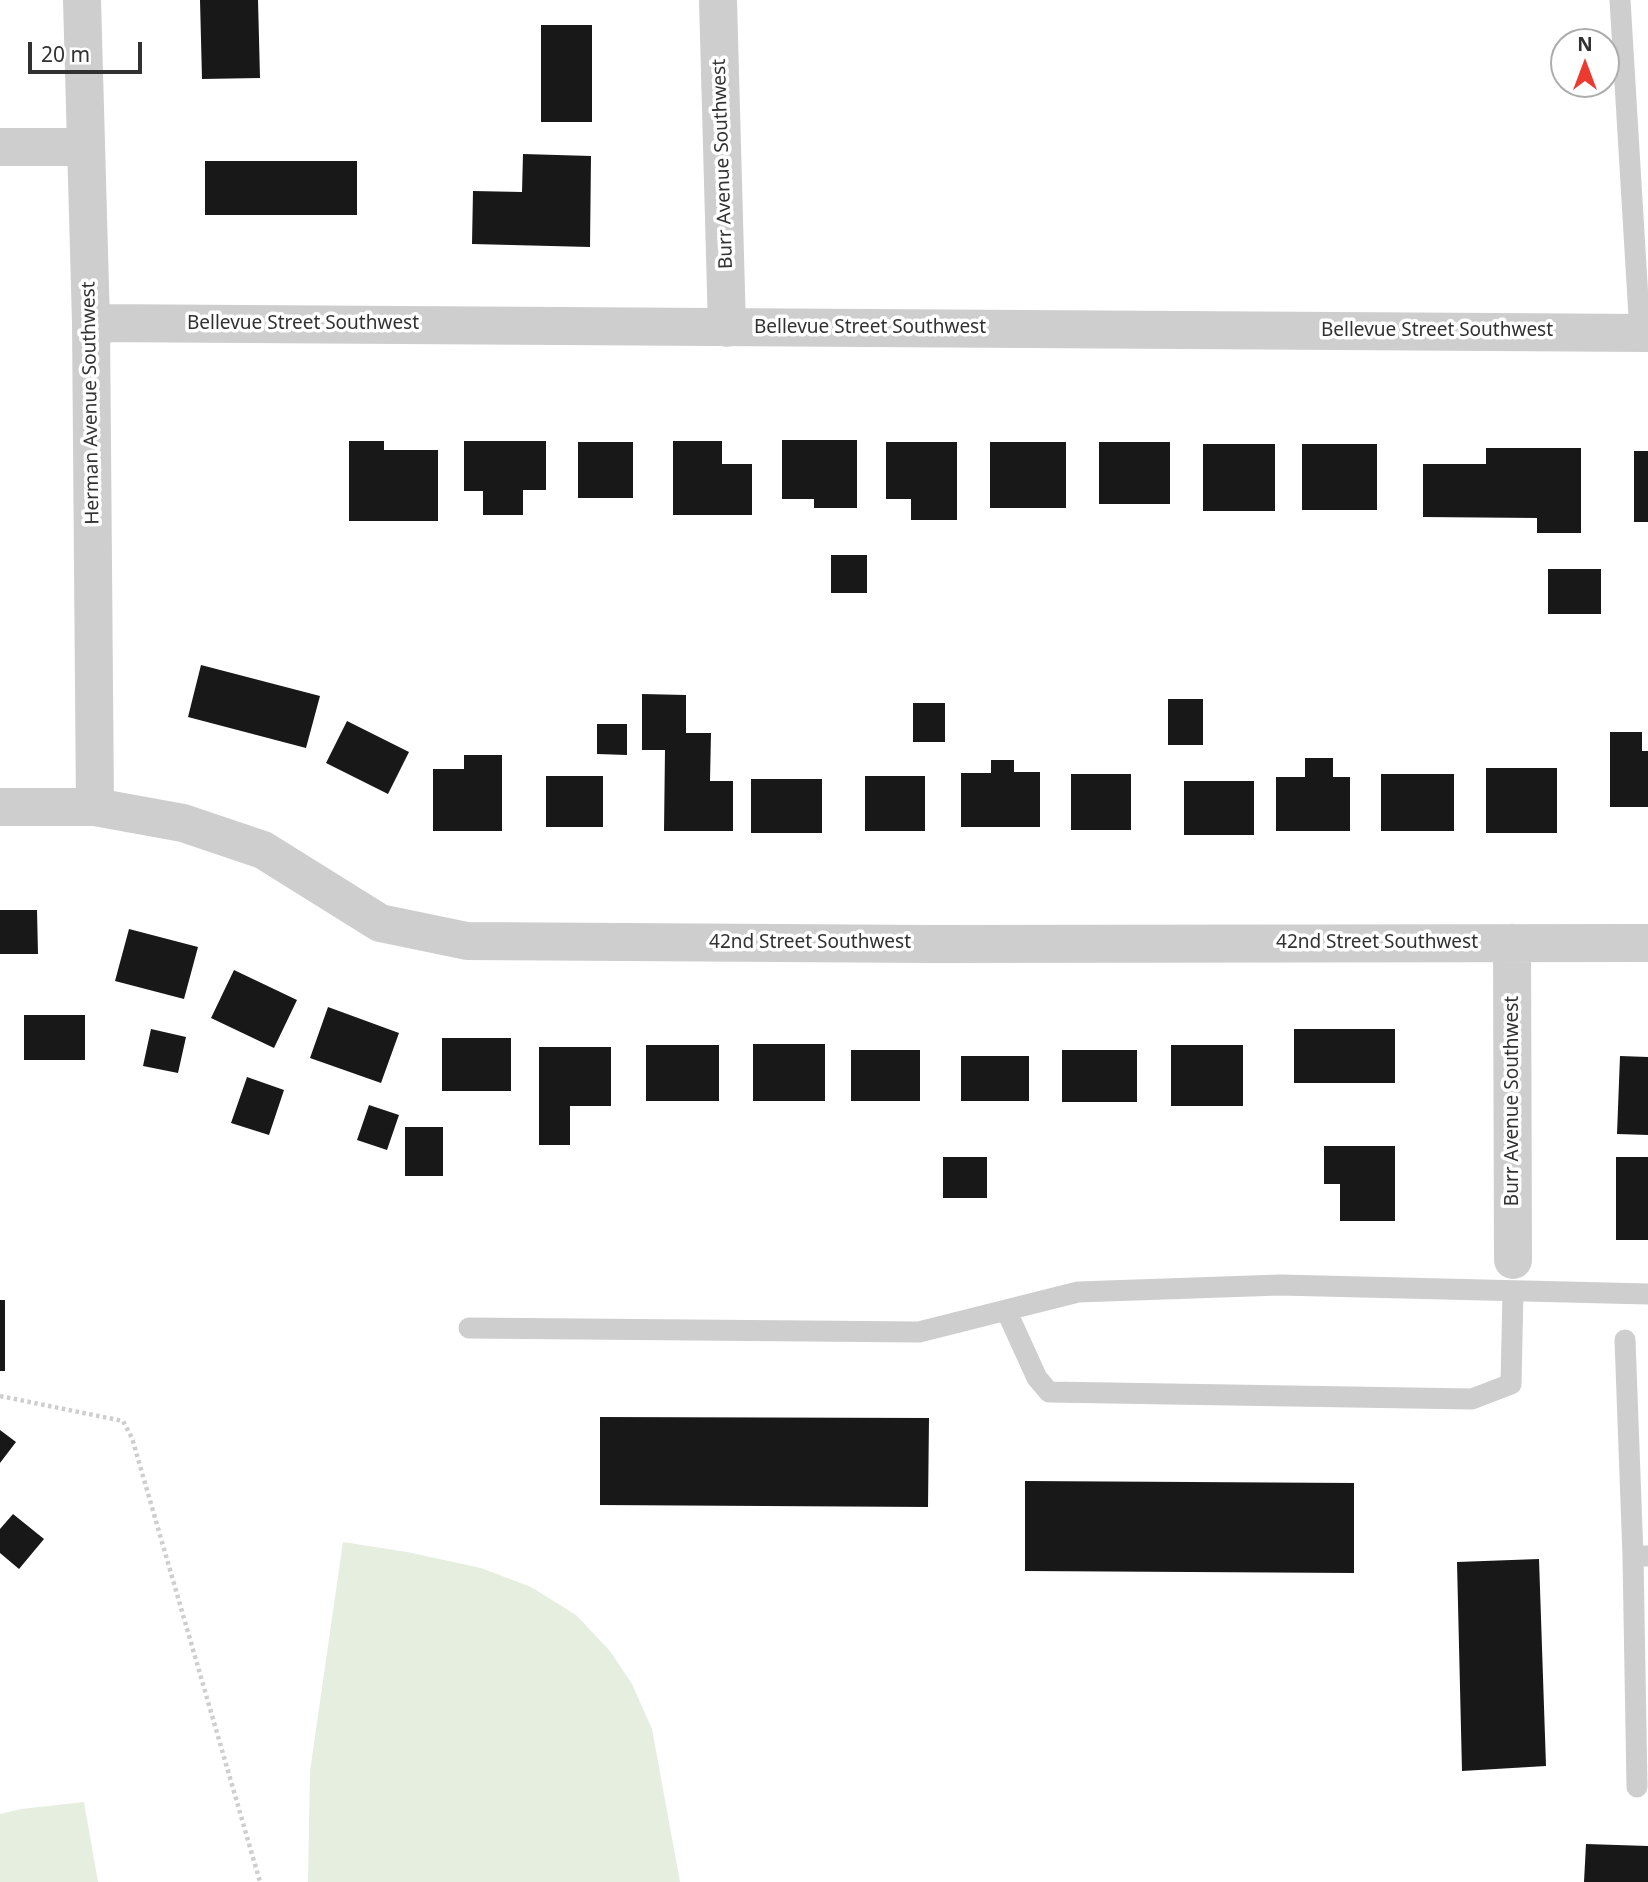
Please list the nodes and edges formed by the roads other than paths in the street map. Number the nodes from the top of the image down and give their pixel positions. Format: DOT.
graph roads {
  1 [pos="82,0"];
  2 [pos="718,0"];
  3 [pos="1620,0"];
  4 [pos="0,147"];
  5 [pos="86,147"];
  6 [pos="91,323"];
  7 [pos="727,328"];
  8 [pos="1644,333"];
  9 [pos="0,807"];
  10 [pos="95,807"];
  11 [pos="1512,943"];
  12 [pos="1648,943"];
  13 [pos="1513,1275"];
  14 [pos="1648,1294"];
  15 [pos="1006,1310"];
  16 [pos="469,1328"];
  17 [pos="1625,1340"];
  18 [pos="1641,1556"];
  19 [pos="1637,1787"];
  1 -- 5 [label="street, Herman Avenue Southwest"];
  2 -- 7 [label="street, Burr Avenue Southwest"];
  3 -- 8 [label="lane"];
  4 -- 5 [label="street"];
  5 -- 6 [label="street, Herman Avenue Southwest"];
  6 -- 7 [label="street, Bellevue Street Southwest"];
  6 -- 10 [label="street, Herman Avenue Southwest"];
  7 -- 8 [label="street, Bellevue Street Southwest"];
  9 -- 10 [label="street, 42nd Street Southwest"];
  10 -- 11 [label="street, 42nd Street Southwest"];
  11 -- 12 [label="street, 42nd Street Southwest"];
  11 -- 13 [label="street, Burr Avenue Southwest"];
  13 -- 14 [label="lane"];
  13 -- 15 [label="lane"];
  13 -- 15 [label="lane"];
  15 -- 16 [label="lane"];
  17 -- 18 [label="lane"];
  18 -- 19 [label="lane"];
}
